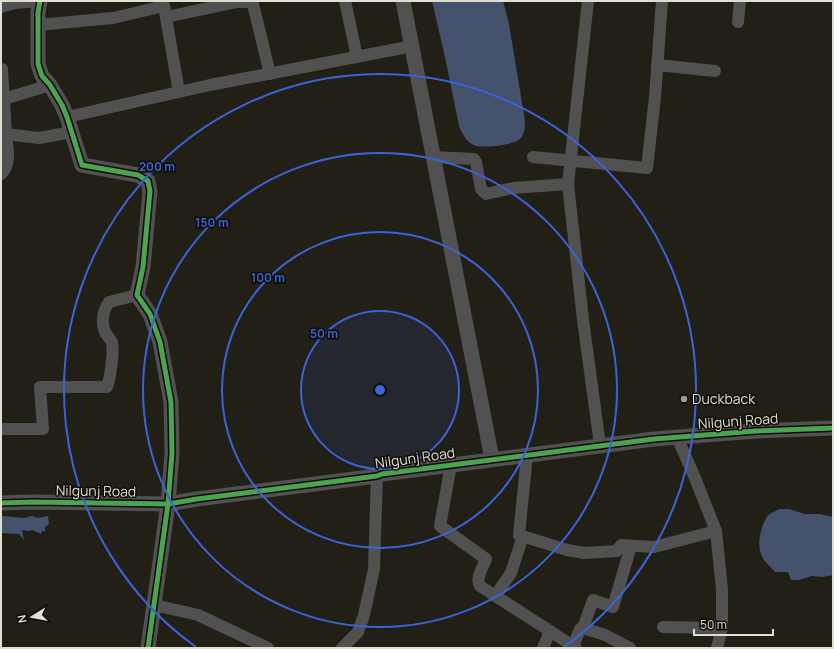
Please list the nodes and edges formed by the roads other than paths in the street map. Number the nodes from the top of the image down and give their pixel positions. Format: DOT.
graph roads {
  1 [pos="39,1"];
  2 [pos="345,1"];
  3 [pos="403,1"];
  4 [pos="588,1"];
  5 [pos="662,1"];
  6 [pos="740,1"];
  7 [pos="1,7"];
  8 [pos="164,8"];
  9 [pos="738,22"];
  10 [pos="38,25"];
  11 [pos="413,46"];
  12 [pos="356,57"];
  13 [pos="657,65"];
  14 [pos="1,66"];
  15 [pos="715,71"];
  16 [pos="270,74"];
  17 [pos="50,85"];
  18 [pos="179,92"];
  19 [pos="4,99"];
  20 [pos="67,117"];
  21 [pos="72,132"];
  22 [pos="6,134"];
  23 [pos="433,157"];
  24 [pos="533,157"];
  25 [pos="570,161"];
  26 [pos="1,174"];
  27 [pos="568,184"];
  28 [pos="137,295"];
  29 [pos="833,428"];
  30 [pos="1,429"];
  31 [pos="677,437"];
  32 [pos="600,445"];
  33 [pos="527,455"];
  34 [pos="492,459"];
  35 [pos="451,465"];
  36 [pos="377,476"];
  37 [pos="1,503"];
  38 [pos="168,504"];
  39 [pos="716,531"];
  40 [pos="523,536"];
  41 [pos="631,546"];
  42 [pos="495,596"];
  43 [pos="154,605"];
  44 [pos="662,627"];
  45 [pos="583,628"];
  46 [pos="722,628"];
  47 [pos="550,631"];
  48 [pos="574,647"];
  49 [pos="148,648"];
  50 [pos="268,648"];
  51 [pos="342,648"];
  52 [pos="543,648"];
  53 [pos="630,648"];
  54 [pos="717,648"];
  1 -- 7 [label="street"];
  1 -- 10 [label="street"];
  2 -- 12 [label="street"];
  3 -- 11 [label="street"];
  4 -- 25 [label="street"];
  5 -- 13 [label="street"];
  6 -- 9 [label="street"];
  8 -- 10 [label="street"];
  8 -- 16 [label="street"];
  8 -- 18 [label="street"];
  10 -- 17 [label="street"];
  11 -- 12 [label="street"];
  11 -- 23 [label="street"];
  12 -- 16 [label="street"];
  13 -- 15 [label="street"];
  13 -- 25 [label="street"];
  14 -- 19 [label="street"];
  16 -- 18 [label="street"];
  17 -- 19 [label="street"];
  17 -- 20 [label="street"];
  18 -- 20 [label="street"];
  19 -- 22 [label="street"];
  20 -- 21 [label="street"];
  21 -- 22 [label="street"];
  21 -- 28 [label="street"];
  22 -- 26 [label="street"];
  23 -- 27 [label="street"];
  23 -- 34 [label="street"];
  24 -- 25 [label="street"];
  25 -- 27 [label="street"];
  27 -- 32 [label="street"];
  28 -- 30 [label="street"];
  28 -- 38 [label="street"];
  29 -- 31 [label="street, Nilgunj Road"];
  31 -- 32 [label="street, Nilgunj Road"];
  31 -- 39 [label="street"];
  32 -- 33 [label="street, Nilgunj Road"];
  33 -- 34 [label="street, Nilgunj Road"];
  33 -- 40 [label="street"];
  34 -- 35 [label="street, Nilgunj Road"];
  35 -- 36 [label="street, Nilgunj Road"];
  35 -- 42 [label="street"];
  36 -- 38 [label="street, Nilgunj Road"];
  36 -- 51 [label="street"];
  37 -- 38 [label="street, Nilgunj Road"];
  38 -- 43 [label="street"];
  39 -- 41 [label="street"];
  39 -- 46 [label="street"];
  40 -- 41 [label="street"];
  40 -- 42 [label="street"];
  41 -- 45 [label="street"];
  42 -- 47 [label="street"];
  43 -- 49 [label="street"];
  43 -- 50 [label="street"];
  44 -- 46 [label="street"];
  45 -- 48 [label="street"];
  45 -- 53 [label="street"];
  46 -- 54 [label="street"];
  47 -- 48 [label="street"];
  47 -- 52 [label="street"];
}
